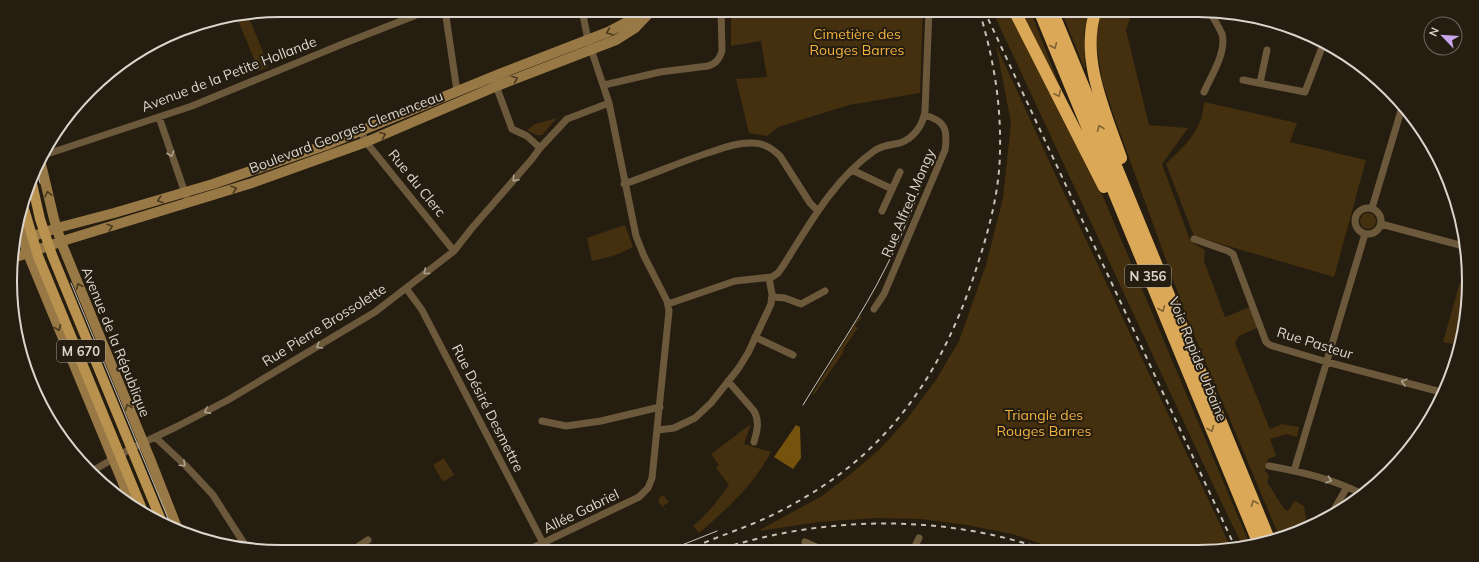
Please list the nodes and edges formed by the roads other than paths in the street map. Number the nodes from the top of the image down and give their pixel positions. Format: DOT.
graph roads {
  1 [pos="411,17"];
  2 [pos="446,17"];
  3 [pos="584,17"];
  4 [pos="633,17"];
  5 [pos="646,17"];
  6 [pos="721,17"];
  7 [pos="929,17"];
  8 [pos="1018,17"];
  9 [pos="1042,17"];
  10 [pos="1055,17"];
  11 [pos="1094,17"];
  12 [pos="1213,18"];
  13 [pos="590,45"];
  14 [pos="1322,48"];
  15 [pos="1267,50"];
  16 [pos="1243,80"];
  17 [pos="495,82"];
  18 [pos="1260,83"];
  19 [pos="604,85"];
  20 [pos="457,91"];
  21 [pos="1204,92"];
  22 [pos="609,103"];
  23 [pos="1401,112"];
  24 [pos="924,115"];
  25 [pos="158,117"];
  26 [pos="361,131"];
  27 [pos="366,142"];
  28 [pos="540,148"];
  29 [pos="50,153"];
  30 [pos="42,168"];
  31 [pos="852,170"];
  32 [pos="900,172"];
  33 [pos="624,184"];
  34 [pos="892,189"];
  35 [pos="185,192"];
  36 [pos="32,194"];
  37 [pos="30,200"];
  38 [pos="189,203"];
  39 [pos="28,206"];
  40 [pos="1372,208"];
  41 [pos="818,211"];
  42 [pos="882,211"];
  43 [pos="26,213"];
  44 [pos="23,224"];
  45 [pos="1381,224"];
  46 [pos="57,228"];
  47 [pos="34,233"];
  48 [pos="1365,234"];
  49 [pos="1194,239"];
  50 [pos="20,240"];
  51 [pos="61,242"];
  52 [pos="1460,245"];
  53 [pos="454,250"];
  54 [pos="40,252"];
  55 [pos="18,257"];
  56 [pos="1145,267"];
  57 [pos="769,278"];
  58 [pos="1163,280"];
  59 [pos="406,288"];
  60 [pos="825,291"];
  61 [pos="772,297"];
  62 [pos="668,304"];
  63 [pos="874,309"];
  64 [pos="755,337"];
  65 [pos="793,355"];
  66 [pos="1327,362"];
  67 [pos="728,381"];
  68 [pos="1438,391"];
  69 [pos="660,407"];
  70 [pos="542,421"];
  71 [pos="658,430"];
  72 [pos="154,437"];
  73 [pos="754,442"];
  74 [pos="143,443"];
  75 [pos="123,450"];
  76 [pos="1269,466"];
  77 [pos="95,469"];
  78 [pos="1294,471"];
  79 [pos="1346,487"];
  80 [pos="1357,492"];
  81 [pos="132,499"];
  82 [pos="141,505"];
  83 [pos="1335,507"];
  84 [pos="148,509"];
  85 [pos="154,512"];
  86 [pos="157,514"];
  87 [pos="175,523"];
  88 [pos="1268,536"];
  89 [pos="919,538"];
  90 [pos="1257,538"];
  91 [pos="368,540"];
  92 [pos="243,542"];
  93 [pos="805,542"];
  94 [pos="543,543"];
  95 [pos="360,545"];
  96 [pos="539,545"];
  97 [pos="812,545"];
  98 [pos="916,545"];
  1 -- 25 [label="street, Avenue de la Petite Hollande"];
  2 -- 20 [label="street"];
  3 -- 13 [label="street"];
  4 -- 13 [label="main road, Boulevard Georges Clemenceau, one-way"];
  5 -- 13 [label="main road, Boulevard Georges Clemenceau"];
  6 -- 19 [label="street"];
  7 -- 24 [label="street"];
  8 -- 56 [label="highway, one-way"];
  9 -- 56 [label="highway, Voie Rapide Urbaine / N 356, one-way"];
  58 -- 10 [label="highway, Voie Rapide Urbaine / N 356, one-way"];
  11 -- 58 [label="highway"];
  12 -- 21 [label="street"];
  13 -- 17 [label="main road, Boulevard Georges Clemenceau"];
  13 -- 19 [label="street"];
  14 -- 18 [label="street"];
  15 -- 18 [label="street"];
  16 -- 18 [label="street"];
  17 -- 20 [label="main road, Boulevard Georges Clemenceau"];
  27 -- 17 [label="main road, Boulevard Georges Clemenceau, one-way"];
  17 -- 28 [label="street"];
  19 -- 22 [label="street"];
  20 -- 26 [label="main road, Boulevard Georges Clemenceau"];
  22 -- 28 [label="street, Rue Pierre Brossolette"];
  22 -- 33 [label="street"];
  23 -- 40 [label="street"];
  24 -- 31 [label="street"];
  24 -- 63 [label="street, Rue Alfred Mongy"];
  25 -- 29 [label="street, Avenue de la Petite Hollande"];
  25 -- 35 [label="street, one-way"];
  26 -- 27 [label="street, Rue du Clerc"];
  26 -- 35 [label="main road, Boulevard Georges Clemenceau"];
  38 -- 27 [label="main road, Boulevard Georges Clemenceau, one-way"];
  27 -- 53 [label="street, Rue du Clerc"];
  28 -- 53 [label="street, Rue Pierre Brossolette, one-way"];
  46 -- 30 [label="main road, Avenue de la République, one-way"];
  31 -- 34 [label="street"];
  31 -- 41 [label="street"];
  32 -- 34 [label="street"];
  33 -- 41 [label="street"];
  33 -- 62 [label="street"];
  34 -- 42 [label="street"];
  35 -- 38 [label="street"];
  35 -- 46 [label="main road, Boulevard Georges Clemenceau, one-way"];
  36 -- 47 [label="main road"];
  37 -- 47 [label="main road"];
  51 -- 38 [label="main road, Boulevard Georges Clemenceau, one-way"];
  39 -- 47 [label="main road"];
  40 -- 45 [label="street"];
  40 -- 48 [label="street"];
  41 -- 57 [label="street"];
  43 -- 47 [label="main road"];
  44 -- 47 [label="main road"];
  45 -- 48 [label="street"];
  45 -- 52 [label="street"];
  46 -- 47 [label="main road, Boulevard Georges Clemenceau"];
  46 -- 51 [label="main road, Avenue de la République"];
  47 -- 50 [label="main road, Boulevard Georges Clemenceau"];
  47 -- 54 [label="main road"];
  47 -- 54 [label="main road"];
  48 -- 66 [label="street"];
  49 -- 66 [label="street, Rue Pasteur"];
  51 -- 54 [label="main road, Boulevard Georges Clemenceau"];
  74 -- 51 [label="main road, Avenue de la République, one-way"];
  53 -- 59 [label="street, Rue Pierre Brossolette, one-way"];
  54 -- 55 [label="main road, Boulevard Georges Clemenceau"];
  54 -- 75 [label="main road, M 670"];
  54 -- 75 [label="main road, one-way"];
  56 -- 90 [label="highway, Voie Rapide Urbaine / N 356, one-way"];
  57 -- 61 [label="street"];
  57 -- 62 [label="street"];
  88 -- 58 [label="highway, Voie Rapide Urbaine / N 356, one-way"];
  59 -- 72 [label="street, Rue Pierre Brossolette, one-way"];
  59 -- 94 [label="street, Rue Désiré Desmettre"];
  60 -- 61 [label="street"];
  61 -- 64 [label="street"];
  62 -- 69 [label="street"];
  64 -- 65 [label="street"];
  64 -- 67 [label="street"];
  68 -- 66 [label="street, Rue Pasteur, one-way"];
  66 -- 78 [label="street"];
  67 -- 71 [label="street"];
  67 -- 73 [label="street"];
  69 -- 70 [label="street"];
  69 -- 71 [label="street"];
  71 -- 94 [label="street, Allée Gabriel"];
  72 -- 74 [label="street, Rue Pierre Brossolette"];
  72 -- 92 [label="street, one-way"];
  74 -- 75 [label="street, Rue Pierre Brossolette"];
  74 -- 87 [label="main road, Avenue de la République"];
  75 -- 77 [label="street, Rue Pierre Brossolette"];
  75 -- 81 [label="main road"];
  75 -- 82 [label="main road"];
  75 -- 86 [label="main road"];
  76 -- 78 [label="street"];
  78 -- 79 [label="street, one-way"];
  79 -- 80 [label="street"];
  79 -- 83 [label="street"];
  84 -- 85 [label="main road"];
  89 -- 98 [label="street"];
  91 -- 95 [label="street"];
  93 -- 97 [label="street"];
  94 -- 96 [label="street, Allée Gabriel"];
}
